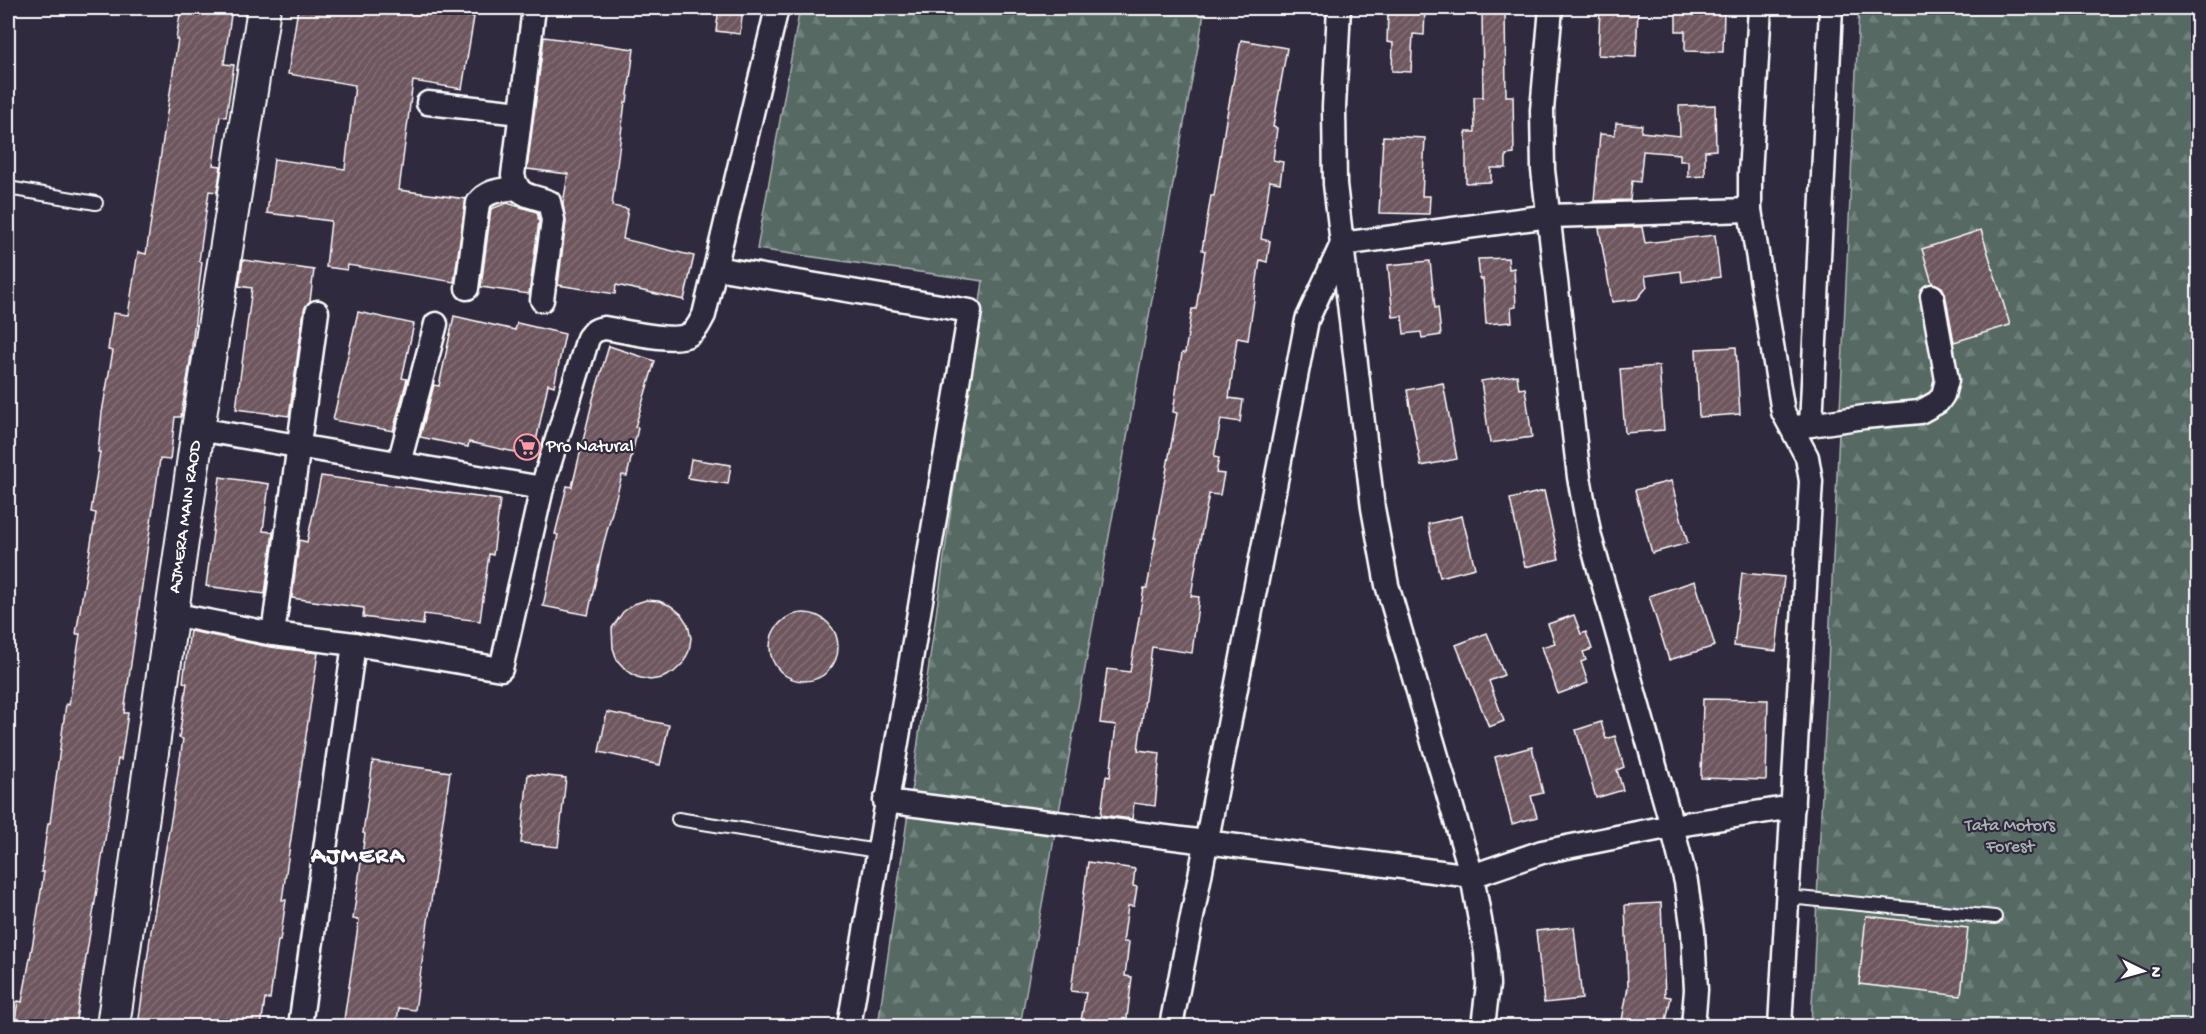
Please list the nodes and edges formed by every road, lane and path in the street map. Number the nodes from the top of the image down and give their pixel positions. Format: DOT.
graph roads {
  1 [pos="264,8"];
  2 [pos="534,8"];
  3 [pos="777,8"];
  4 [pos="1339,8"];
  5 [pos="1551,8"];
  6 [pos="1760,8"];
  7 [pos="1831,8"];
  8 [pos="428,103"];
  9 [pos="520,113"];
  10 [pos="8,188"];
  11 [pos="516,188"];
  12 [pos="96,203"];
  13 [pos="1750,210"];
  14 [pos="1549,216"];
  15 [pos="1342,244"];
  16 [pos="716,268"];
  17 [pos="467,288"];
  18 [pos="1932,296"];
  19 [pos="542,300"];
  20 [pos="317,312"];
  21 [pos="436,324"];
  22 [pos="1802,427"];
  23 [pos="198,429"];
  24 [pos="298,446"];
  25 [pos="399,463"];
  26 [pos="542,488"];
  27 [pos="172,614"];
  28 [pos="273,634"];
  29 [pos="354,644"];
  30 [pos="885,801"];
  31 [pos="1793,807"];
  32 [pos="678,819"];
  33 [pos="1672,826"];
  34 [pos="1207,843"];
  35 [pos="877,851"];
  36 [pos="1472,876"];
  37 [pos="1788,897"];
  38 [pos="1995,917"];
  39 [pos="113,1026"];
  40 [pos="300,1026"];
  41 [pos="849,1026"];
  42 [pos="1171,1026"];
  43 [pos="1483,1026"];
  44 [pos="1693,1026"];
  45 [pos="1780,1026"];
  1 -- 23 [label="street, AJMERA MAIN RAOD"];
  2 -- 9 [label="street"];
  3 -- 16 [label="street"];
  4 -- 15 [label="street"];
  5 -- 14 [label="street"];
  6 -- 13 [label="street"];
  7 -- 22 [label="street"];
  8 -- 9 [label="street"];
  9 -- 11 [label="street"];
  10 -- 12 [label="lane"];
  11 -- 17 [label="street"];
  11 -- 19 [label="street"];
  13 -- 14 [label="street"];
  13 -- 22 [label="street"];
  14 -- 15 [label="street"];
  14 -- 33 [label="street"];
  15 -- 34 [label="street"];
  15 -- 36 [label="street"];
  16 -- 26 [label="street"];
  16 -- 30 [label="street"];
  18 -- 22 [label="street"];
  20 -- 24 [label="street"];
  21 -- 25 [label="street"];
  22 -- 31 [label="street"];
  23 -- 24 [label="street"];
  23 -- 27 [label="street, AJMERA MAIN RAOD"];
  24 -- 25 [label="street"];
  24 -- 28 [label="street"];
  25 -- 26 [label="street"];
  26 -- 29 [label="street"];
  27 -- 28 [label="street"];
  27 -- 39 [label="street, AJMERA MAIN RAOD"];
  28 -- 29 [label="street"];
  29 -- 40 [label="street"];
  30 -- 34 [label="street"];
  30 -- 35 [label="street"];
  31 -- 33 [label="street"];
  31 -- 37 [label="street"];
  32 -- 35 [label="lane"];
  33 -- 36 [label="street"];
  33 -- 44 [label="street"];
  34 -- 36 [label="street"];
  34 -- 42 [label="street"];
  35 -- 41 [label="street"];
  36 -- 43 [label="street"];
  37 -- 38 [label="lane"];
  37 -- 45 [label="street"];
}
